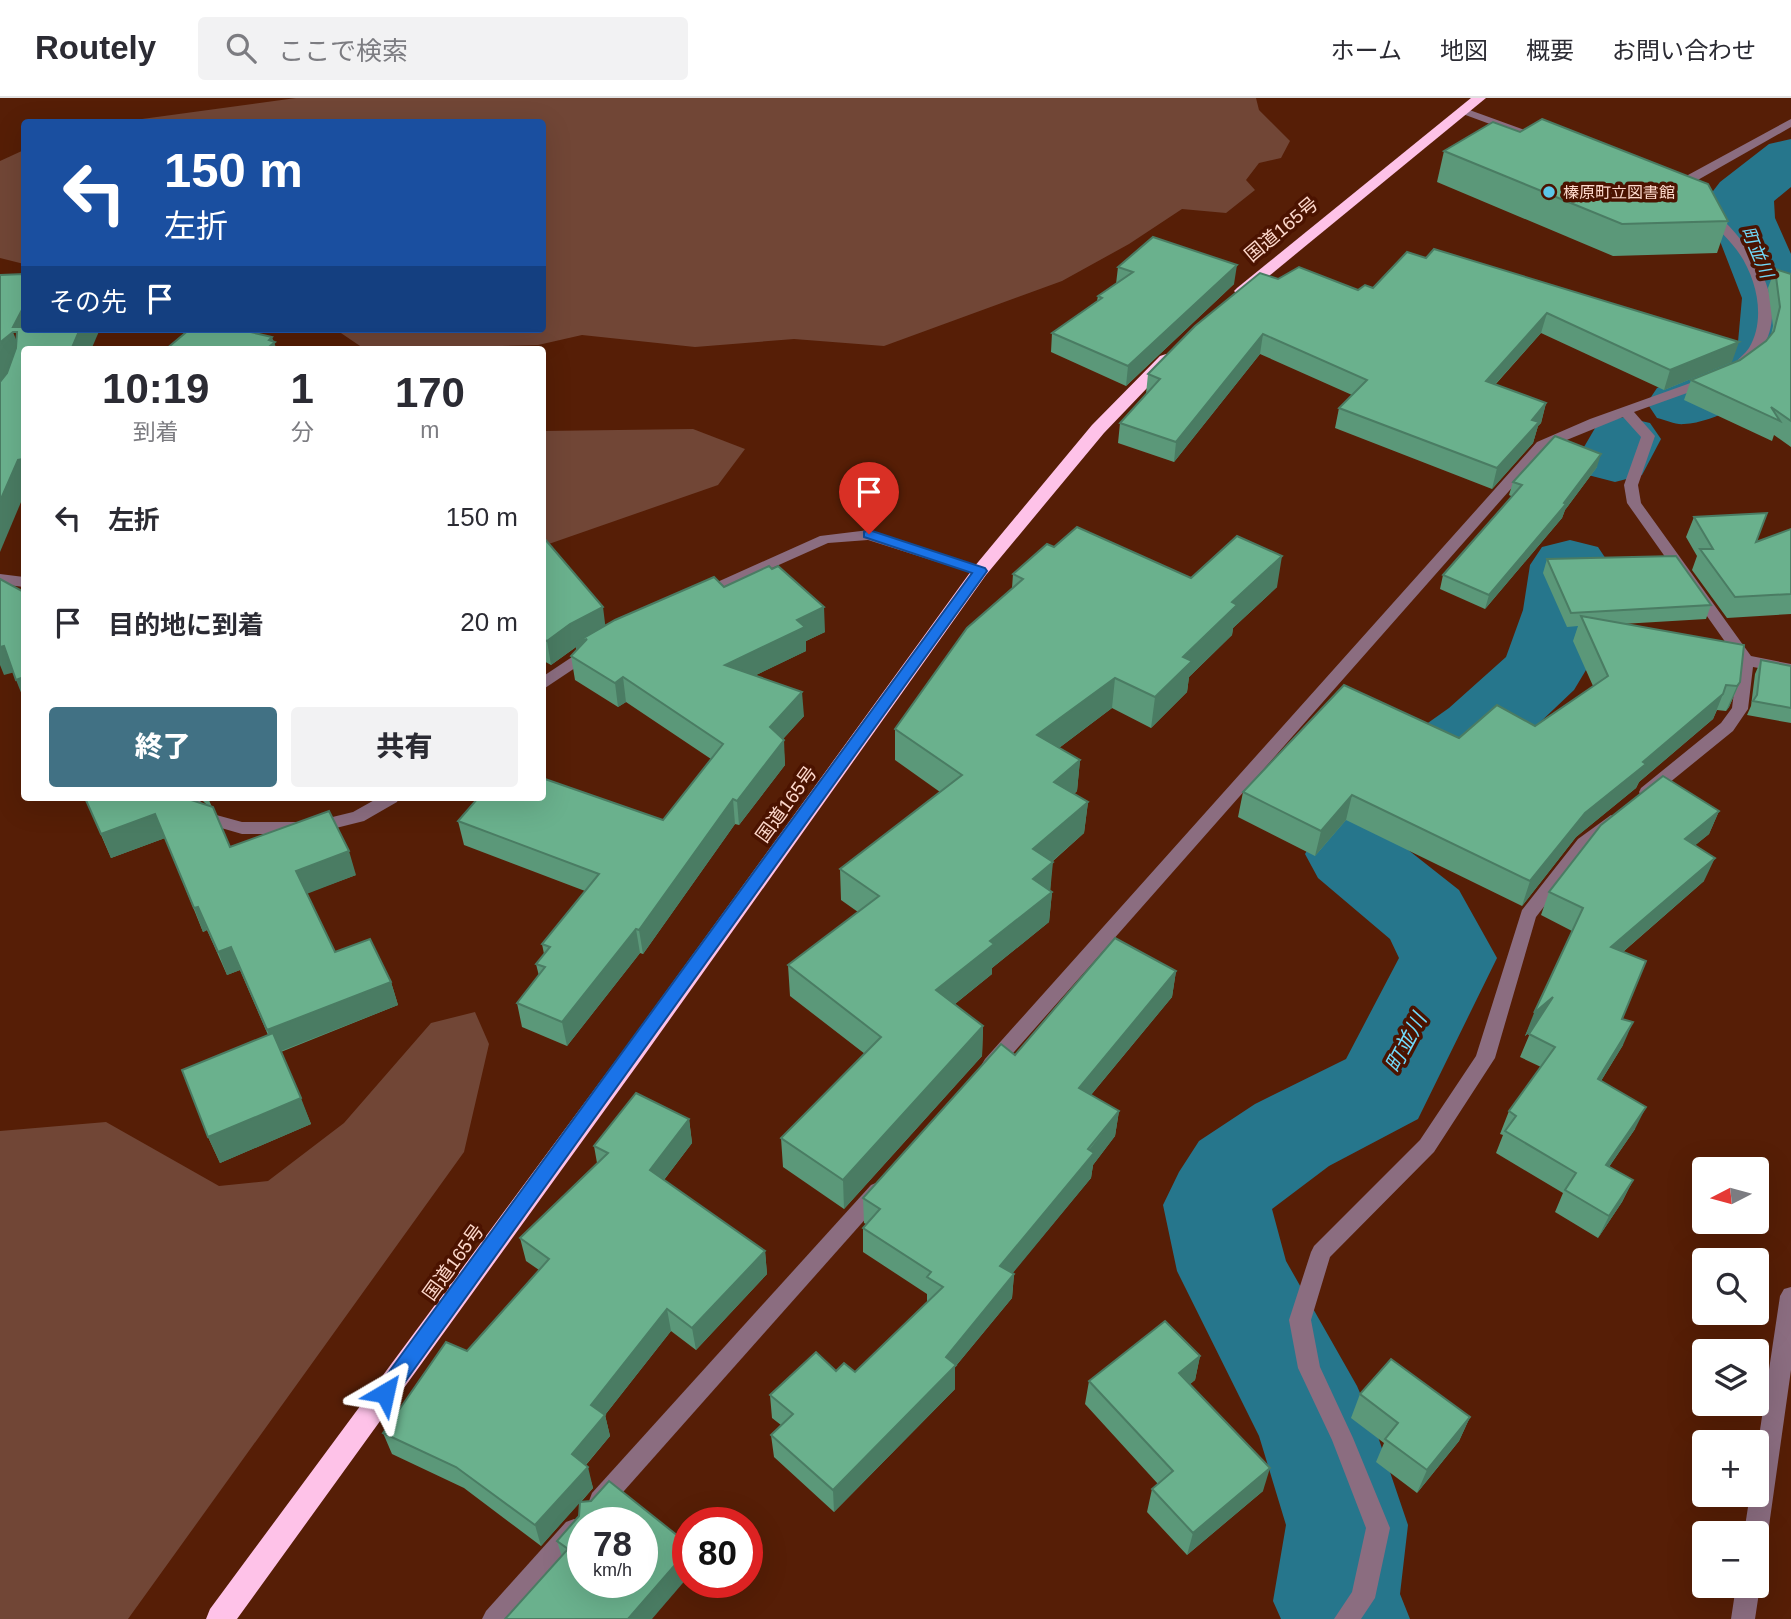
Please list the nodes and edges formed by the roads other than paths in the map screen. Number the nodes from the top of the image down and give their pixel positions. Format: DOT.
graph roads {
  1 [pos="1471,104"];
  2 [pos="1791,122"];
  3 [pos="1552,144"];
  4 [pos="1231,301"];
  5 [pos="1180,345"];
  6 [pos="1625,411"];
  7 [pos="980,571"];
  8 [pos="0,579"];
  9 [pos="21,582"];
  10 [pos="683,602"];
  11 [pos="603,642"];
  12 [pos="1746,660"];
  13 [pos="1791,669"];
  14 [pos="546,682"];
  15 [pos="191,801"];
  16 [pos="386,801"];
  17 [pos="978,1080"];
  18 [pos="894,1173"];
  19 [pos="1791,1296"];
  20 [pos="1758,1521"];
  21 [pos="1746,1598"];
  22 [pos="220,1619"];
  23 [pos="494,1619"];
  24 [pos="1346,1619"];
  25 [pos="1743,1619"];
  1 -- 3 [label="street"];
  1 -- 4 [label="highway, 国道165号"];
  2 -- 6 [label="street"];
  5 -- 7 [label="highway, 国道165号"];
  6 -- 12 [label="street"];
  6 -- 17 [label="street"];
  7 -- 10 [label="street"];
  7 -- 22 [label="highway, 国道165号"];
  8 -- 9 [label="street"];
  11 -- 14 [label="street"];
  12 -- 13 [label="street"];
  12 -- 24 [label="street"];
  15 -- 16 [label="street"];
  18 -- 23 [label="street"];
  19 -- 20 [label="street"];
  21 -- 25 [label="street"];
}
